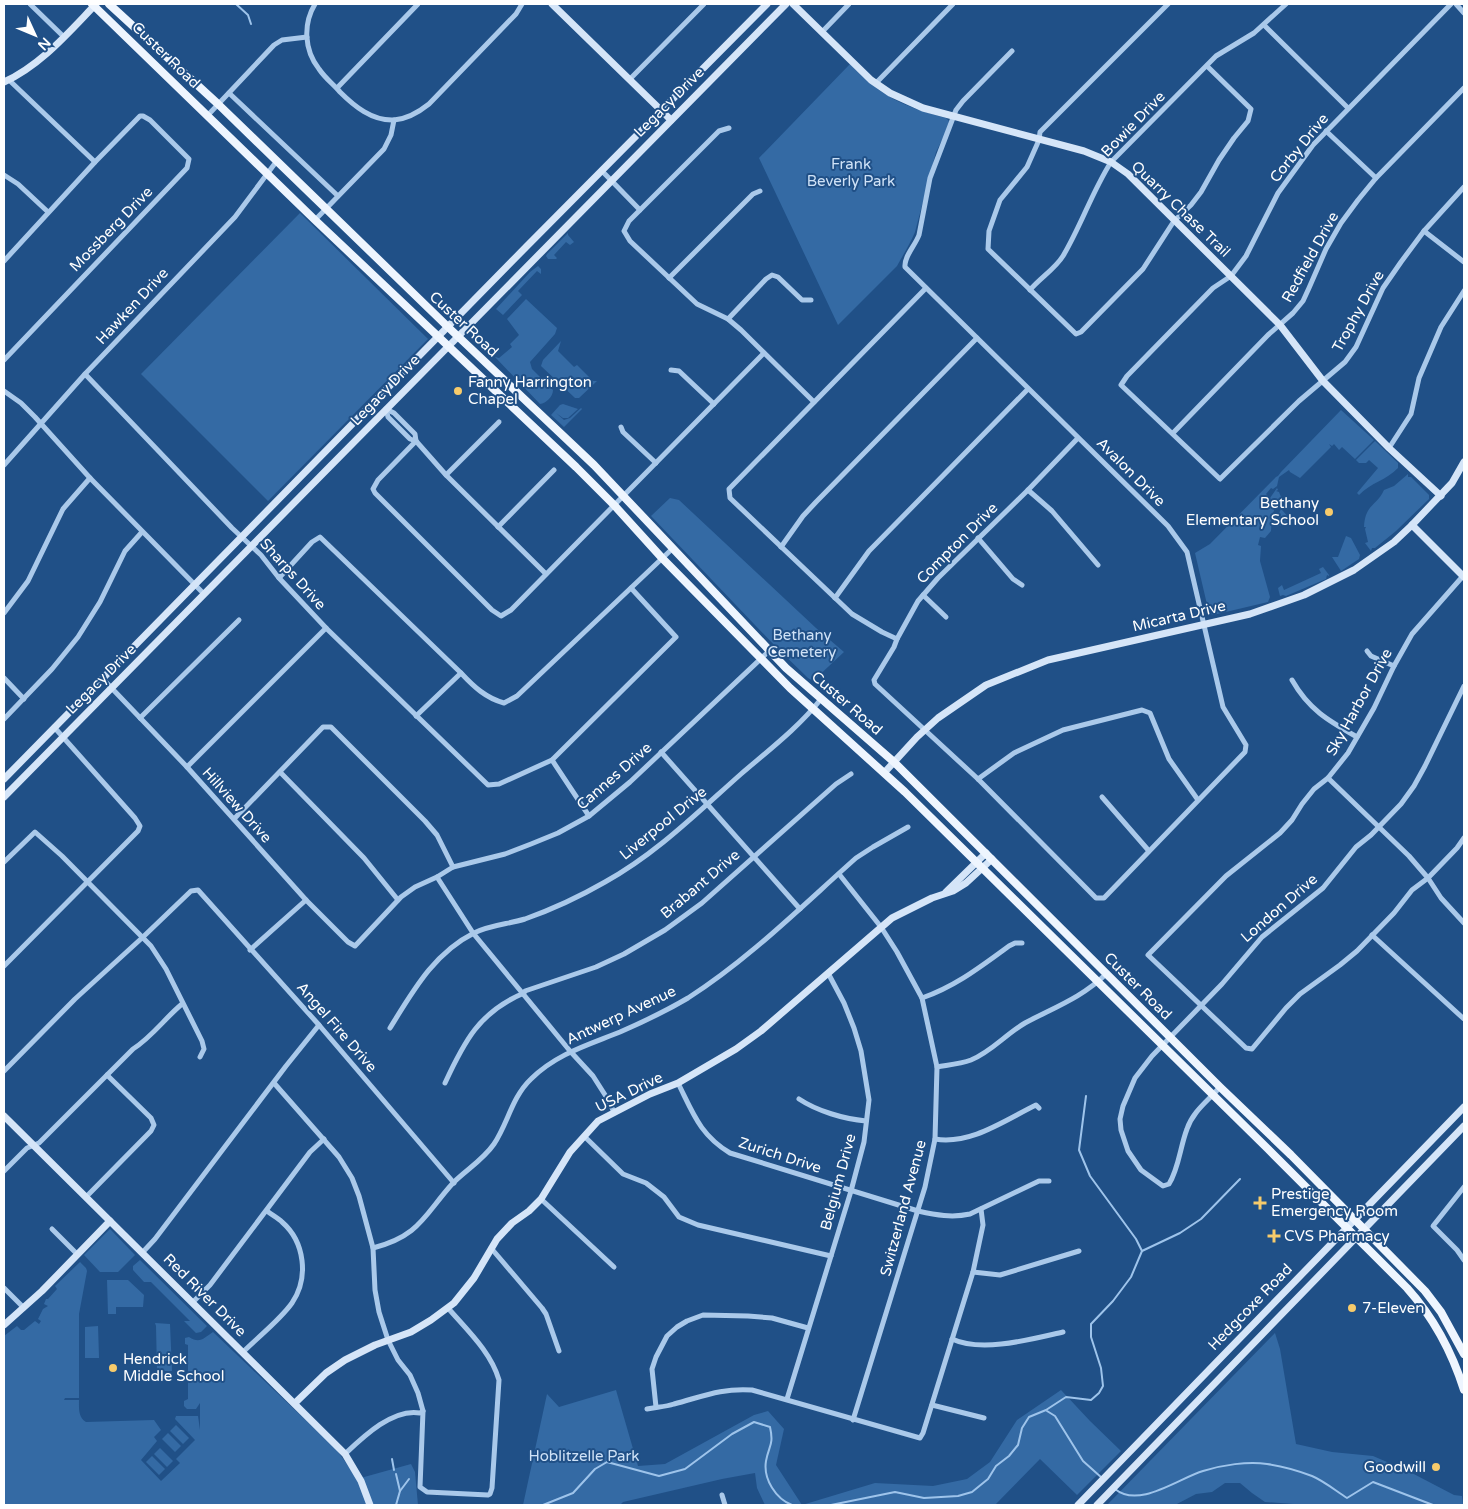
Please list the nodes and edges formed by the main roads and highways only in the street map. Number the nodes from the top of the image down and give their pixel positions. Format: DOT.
graph roads {
  1 [pos="94,4"];
  2 [pos="109,4"];
  3 [pos="172,64"];
  4 [pos="164,72"];
  5 [pos="383,264"];
  6 [pos="374,274"];
  7 [pos="541,416"];
  8 [pos="532,425"];
  9 [pos="1291,1155"];
  10 [pos="1283,1164"];
  11 [pos="1464,1354"];
  12 [pos="1464,1390"];
  1 -- 4 [label="main road, Custer Road"];
  2 -- 3 [label="main road, Custer Road"];
  3 -- 4 [label="main road"];
  3 -- 5 [label="main road, Custer Road"];
  4 -- 6 [label="main road, Custer Road"];
  5 -- 6 [label="main road"];
  5 -- 7 [label="main road, Custer Road"];
  6 -- 8 [label="main road, Custer Road"];
  7 -- 8 [label="main road"];
  7 -- 9 [label="main road, Custer Road"];
  8 -- 10 [label="main road, Custer Road"];
  9 -- 10 [label="main road"];
  9 -- 11 [label="main road, Custer Road"];
  10 -- 12 [label="main road, Custer Road"];
}
